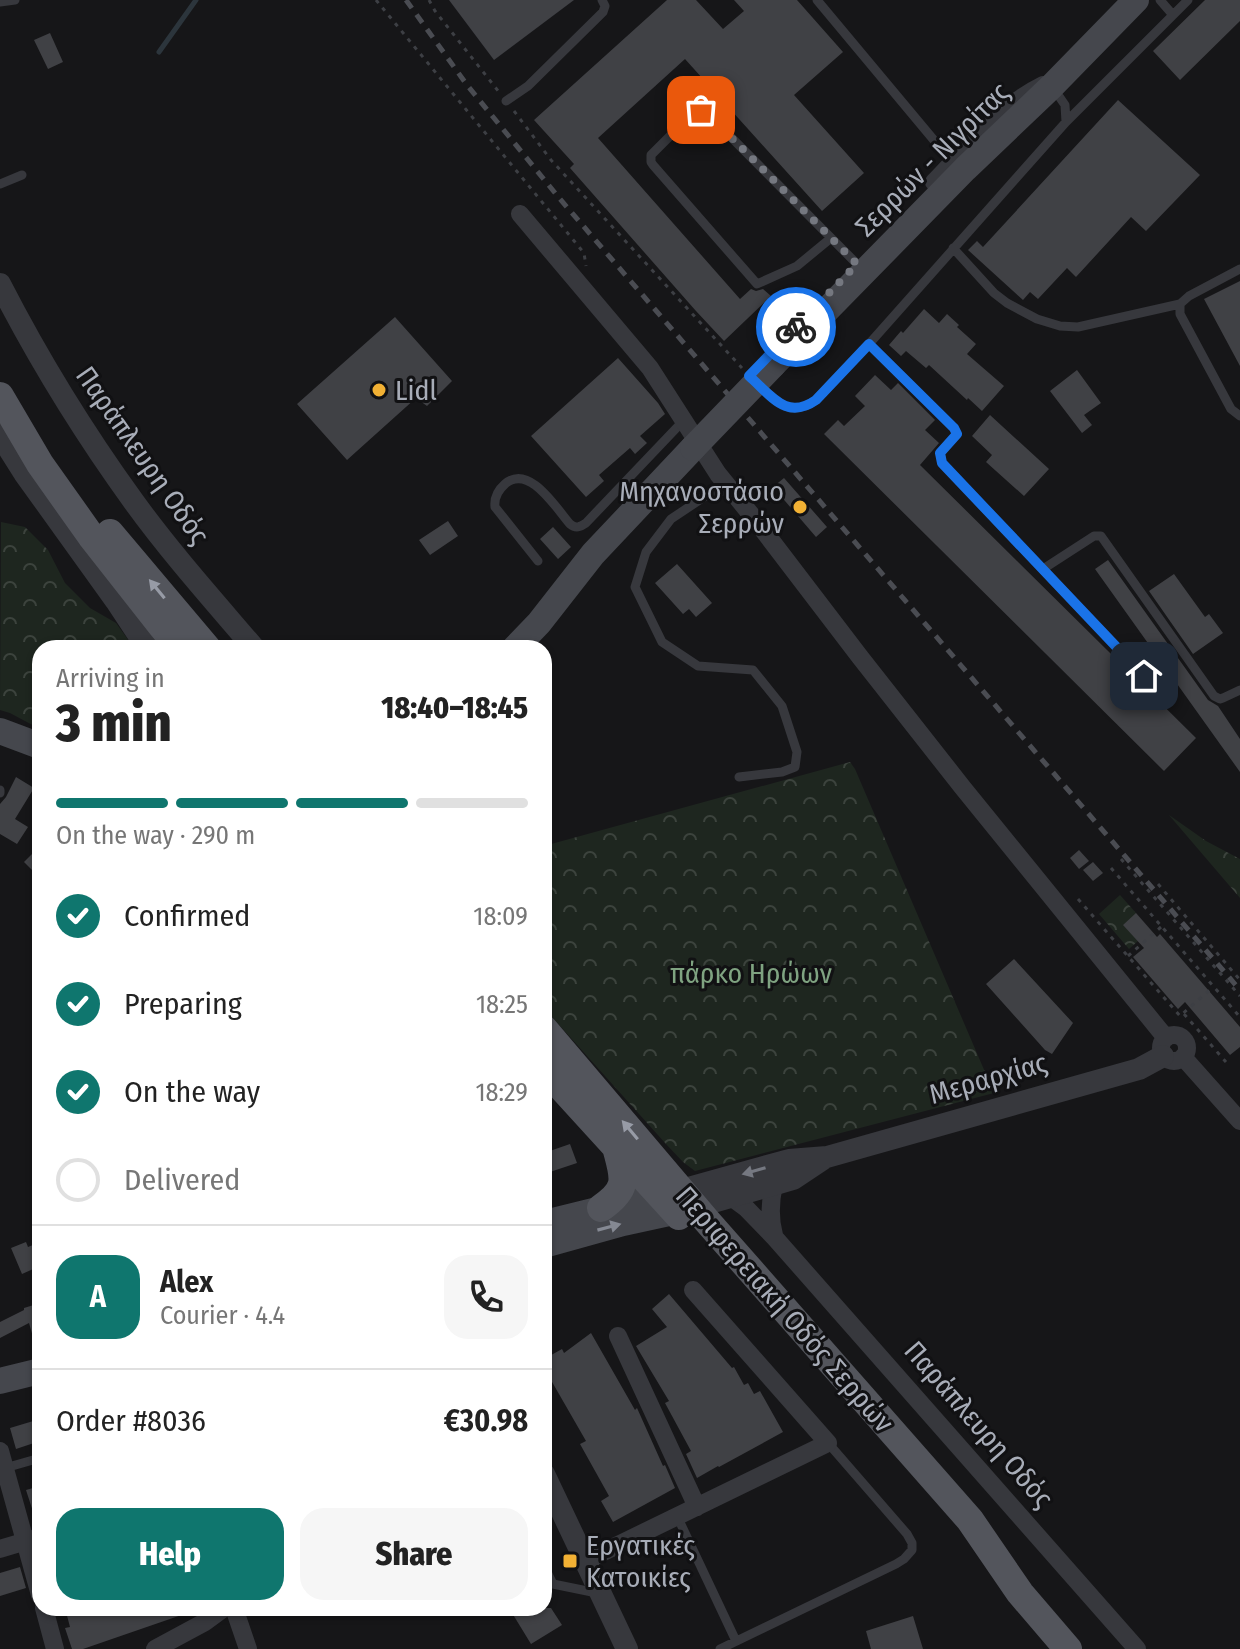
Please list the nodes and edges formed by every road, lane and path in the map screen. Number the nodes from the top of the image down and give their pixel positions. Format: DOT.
graph roads {
  1 [pos="15,0"];
  2 [pos="376,0"];
  3 [pos="429,0"];
  4 [pos="602,0"];
  5 [pos="817,0"];
  6 [pos="1136,0"];
  7 [pos="1160,0"];
  8 [pos="1188,0"];
  9 [pos="0,2"];
  10 [pos="1173,15"];
  11 [pos="1052,86"];
  12 [pos="506,101"];
  13 [pos="1066,122"];
  14 [pos="953,163"];
  15 [pos="22,175"];
  16 [pos="0,184"];
  17 [pos="520,214"];
  18 [pos="831,238"];
  19 [pos="953,248"];
  20 [pos="1240,269"];
  21 [pos="858,270"];
  22 [pos="0,284"];
  23 [pos="590,297"];
  24 [pos="1180,304"];
  25 [pos="869,344"];
  26 [pos="749,376"];
  27 [pos="0,396"];
  28 [pos="1240,416"];
  29 [pos="685,419"];
  30 [pos="8,429"];
  31 [pos="730,489"];
  32 [pos="538,561"];
  33 [pos="1043,569"];
  34 [pos="142,640"];
  35 [pos="173,640"];
  36 [pos="200,640"];
  37 [pos="247,640"];
  38 [pos="523,640"];
  39 [pos="1144,676"];
  40 [pos="1240,690"];
  41 [pos="0,731"];
  42 [pos="32,743"];
  43 [pos="739,777"];
  44 [pos="1121,859"];
  45 [pos="1111,868"];
  46 [pos="1158,884"];
  47 [pos="1078,899"];
  48 [pos="1161,926"];
  49 [pos="1128,956"];
  50 [pos="1240,980"];
  51 [pos="1213,987"];
  52 [pos="1240,996"];
  53 [pos="1232,1008"];
  54 [pos="1183,1012"];
  55 [pos="1227,1012"];
  56 [pos="1240,1017"];
  57 [pos="1208,1029"];
  58 [pos="1202,1034"];
  59 [pos="552,1039"];
  60 [pos="1171,1051"];
  61 [pos="1226,1062"];
  62 [pos="552,1077"];
  63 [pos="1236,1109"];
  64 [pos="616,1146"];
  65 [pos="827,1157"];
  66 [pos="774,1184"];
  67 [pos="731,1197"];
  68 [pos="678,1201"];
  69 [pos="601,1208"];
  70 [pos="552,1221"];
  71 [pos="775,1238"];
  72 [pos="552,1243"];
  73 [pos="693,1290"];
  74 [pos="618,1336"];
  75 [pos="32,1373"];
  76 [pos="0,1381"];
  77 [pos="828,1443"];
  78 [pos="32,1458"];
  79 [pos="2,1460"];
  80 [pos="552,1493"];
  81 [pos="697,1507"];
  82 [pos="677,1516"];
  83 [pos="32,1537"];
  84 [pos="32,1540"];
  85 [pos="0,1549"];
  86 [pos="585,1561"];
  87 [pos="552,1582"];
  88 [pos="600,1594"];
  89 [pos="46,1616"];
  90 [pos="213,1616"];
  91 [pos="237,1616"];
  92 [pos="736,1641"];
  93 [pos="55,1649"];
  94 [pos="155,1649"];
  95 [pos="248,1649"];
  96 [pos="627,1649"];
  97 [pos="720,1649"];
  98 [pos="1068,1649"];
  99 [pos="1137,1649"];
  1 -- 9 [label="lane"];
  2 -- 23 [label="path"];
  3 -- 12 [label="path"];
  4 -- 12 [label="lane"];
  5 -- 14 [label="lane"];
  6 -- 11 [label="main road, Σερρών - Νιγρίτας"];
  7 -- 10 [label="lane"];
  8 -- 10 [label="lane"];
  10 -- 13 [label="lane"];
  11 -- 13 [label="lane"];
  11 -- 14 [label="street"];
  11 -- 21 [label="main road, Σερρών - Νιγρίτας"];
  12 -- 26 [label="path"];
  13 -- 19 [label="lane"];
  14 -- 21 [label="street"];
  15 -- 16 [label="lane"];
  17 -- 23 [label="street"];
  18 -- 18 [label="lane"];
  18 -- 21 [label="lane"];
  19 -- 24 [label="lane"];
  19 -- 25 [label="lane"];
  20 -- 24 [label="lane"];
  21 -- 26 [label="street"];
  21 -- 38 [label="main road, Σερρών - Νιγρίτας, bridge"];
  22 -- 37 [label="street, Παράπλευρη Οδός"];
  23 -- 29 [label="street"];
  24 -- 28 [label="lane"];
  25 -- 26 [label="lane"];
  25 -- 33 [label="lane"];
  27 -- 30 [label="main road"];
  29 -- 31 [label="street"];
  29 -- 32 [label="lane"];
  30 -- 34 [label="street"];
  30 -- 35 [label="main road"];
  36 -- 30 [label="main road, one-way"];
  31 -- 43 [label="lane"];
  31 -- 60 [label="street"];
  33 -- 39 [label="lane"];
  33 -- 40 [label="lane"];
  41 -- 42 [label="main road"];
  44 -- 52 [label="path"];
  45 -- 48 [label="path"];
  46 -- 50 [label="path"];
  47 -- 49 [label="path"];
  48 -- 49 [label="path"];
  48 -- 51 [label="path"];
  49 -- 54 [label="path"];
  51 -- 53 [label="path"];
  51 -- 54 [label="path"];
  53 -- 55 [label="path"];
  53 -- 56 [label="path"];
  54 -- 58 [label="path"];
  57 -- 58 [label="path"];
  58 -- 61 [label="path"];
  68 -- 59 [label="main road, Περιφερειακή Οδός Σερρών, one-way"];
  60 -- 63 [label="street"];
  60 -- 65 [label="street, Μεραρχίας"];
  62 -- 64 [label="main road, Περιφερειακή Οδός Σερρών"];
  64 -- 68 [label="main road, Περιφερειακή Οδός Σερρών"];
  64 -- 69 [label="main road"];
  65 -- 66 [label="street, Μεραρχίας"];
  65 -- 68 [label="street, Μεραρχίας, one-way"];
  66 -- 67 [label="street, Μεραρχίας"];
  66 -- 71 [label="street"];
  67 -- 68 [label="street, Μεραρχίας"];
  67 -- 71 [label="street, Παράπλευρη Οδός"];
  68 -- 69 [label="main road, Μεραρχίας"];
  72 -- 68 [label="main road, Μεραρχίας, one-way"];
  68 -- 98 [label="main road, Περιφερειακή Οδός Σερρών"];
  69 -- 70 [label="main road, Μεραρχίας"];
  71 -- 99 [label="street, Παράπλευρη Οδός"];
  73 -- 77 [label="street"];
  74 -- 81 [label="street"];
  75 -- 76 [label="main road"];
  77 -- 81 [label="street"];
  77 -- 92 [label="lane"];
  78 -- 79 [label="lane"];
  79 -- 83 [label="street"];
  80 -- 86 [label="street"];
  81 -- 82 [label="street"];
  82 -- 86 [label="street"];
  82 -- 92 [label="lane"];
  84 -- 85 [label="street"];
  86 -- 88 [label="street"];
  87 -- 88 [label="lane"];
  88 -- 96 [label="street"];
  89 -- 93 [label="street"];
  90 -- 94 [label="street"];
  91 -- 95 [label="street"];
  92 -- 97 [label="lane"];
}
